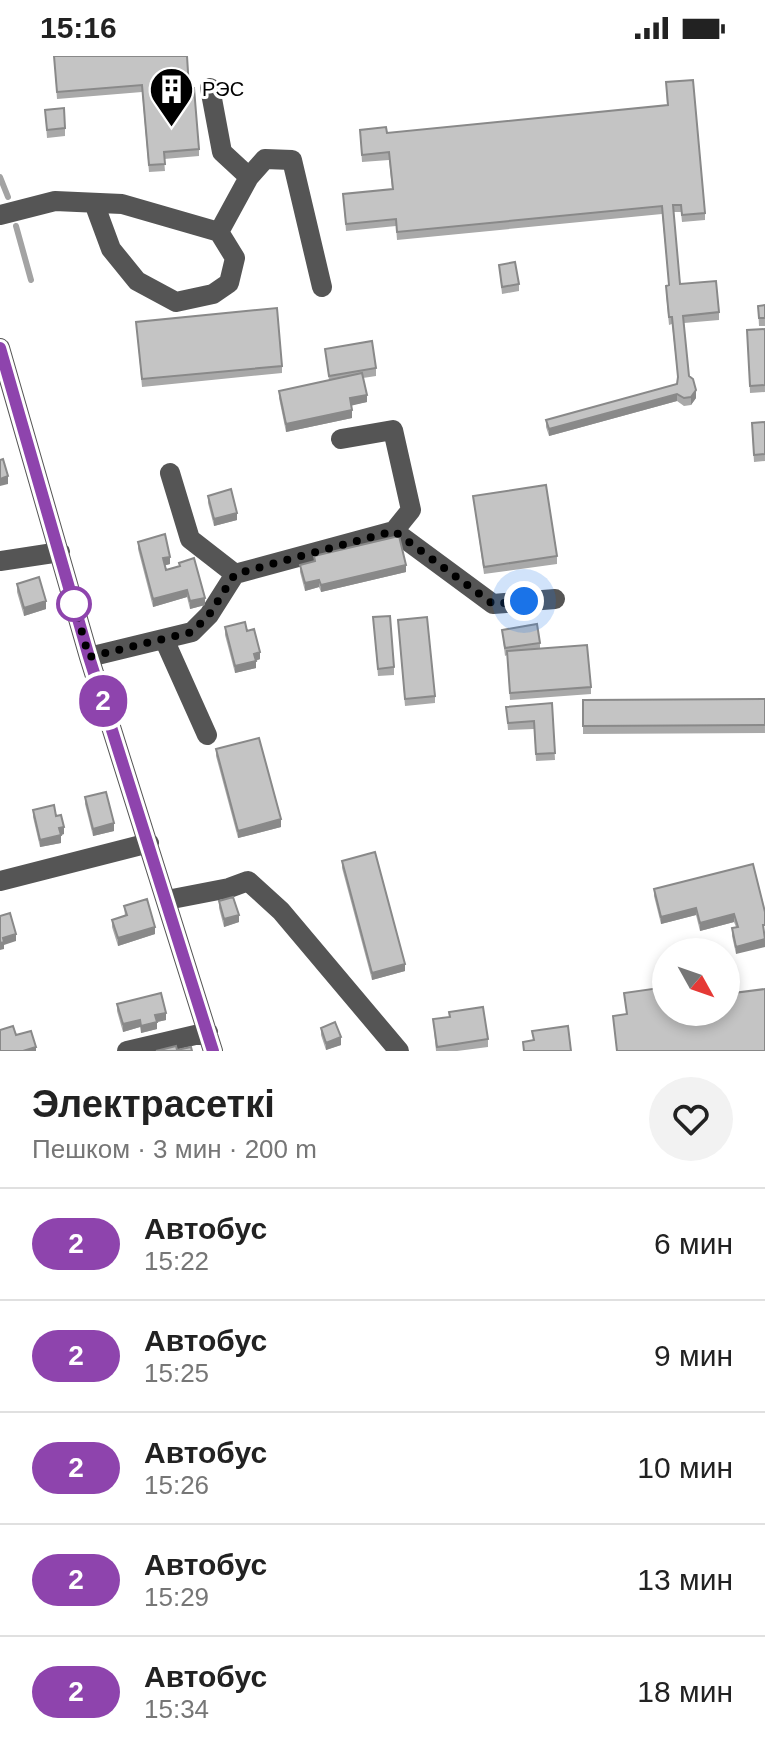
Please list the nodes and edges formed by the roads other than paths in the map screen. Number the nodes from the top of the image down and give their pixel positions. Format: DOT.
graph roads {
  1 [pos="210,88"];
  2 [pos="249,177"];
  3 [pos="94,203"];
  4 [pos="0,215"];
  5 [pos="219,232"];
  6 [pos="322,287"];
  7 [pos="0,348"];
  8 [pos="341,439"];
  9 [pos="170,473"];
  10 [pos="394,531"];
  11 [pos="60,552"];
  12 [pos="0,561"];
  13 [pos="235,574"];
  14 [pos="555,599"];
  15 [pos="164,639"];
  16 [pos="89,657"];
  17 [pos="207,735"];
  18 [pos="149,843"];
  19 [pos="0,881"];
  20 [pos="167,900"];
  21 [pos="211,1041"];
  22 [pos="127,1051"];
  23 [pos="399,1051"];
  1 -- 2 [label="street"];
  2 -- 5 [label="street"];
  2 -- 6 [label="street"];
  3 -- 4 [label="street"];
  3 -- 5 [label="street"];
  3 -- 5 [label="street"];
  7 -- 11 [label="street"];
  8 -- 10 [label="street"];
  9 -- 13 [label="street"];
  10 -- 13 [label="street"];
  10 -- 14 [label="street"];
  11 -- 12 [label="street"];
  11 -- 16 [label="street"];
  13 -- 15 [label="street"];
  15 -- 16 [label="street"];
  15 -- 17 [label="street"];
  16 -- 18 [label="street"];
  18 -- 19 [label="street"];
  18 -- 20 [label="street"];
  20 -- 21 [label="street"];
  20 -- 23 [label="street"];
  21 -- 22 [label="street"];
}
